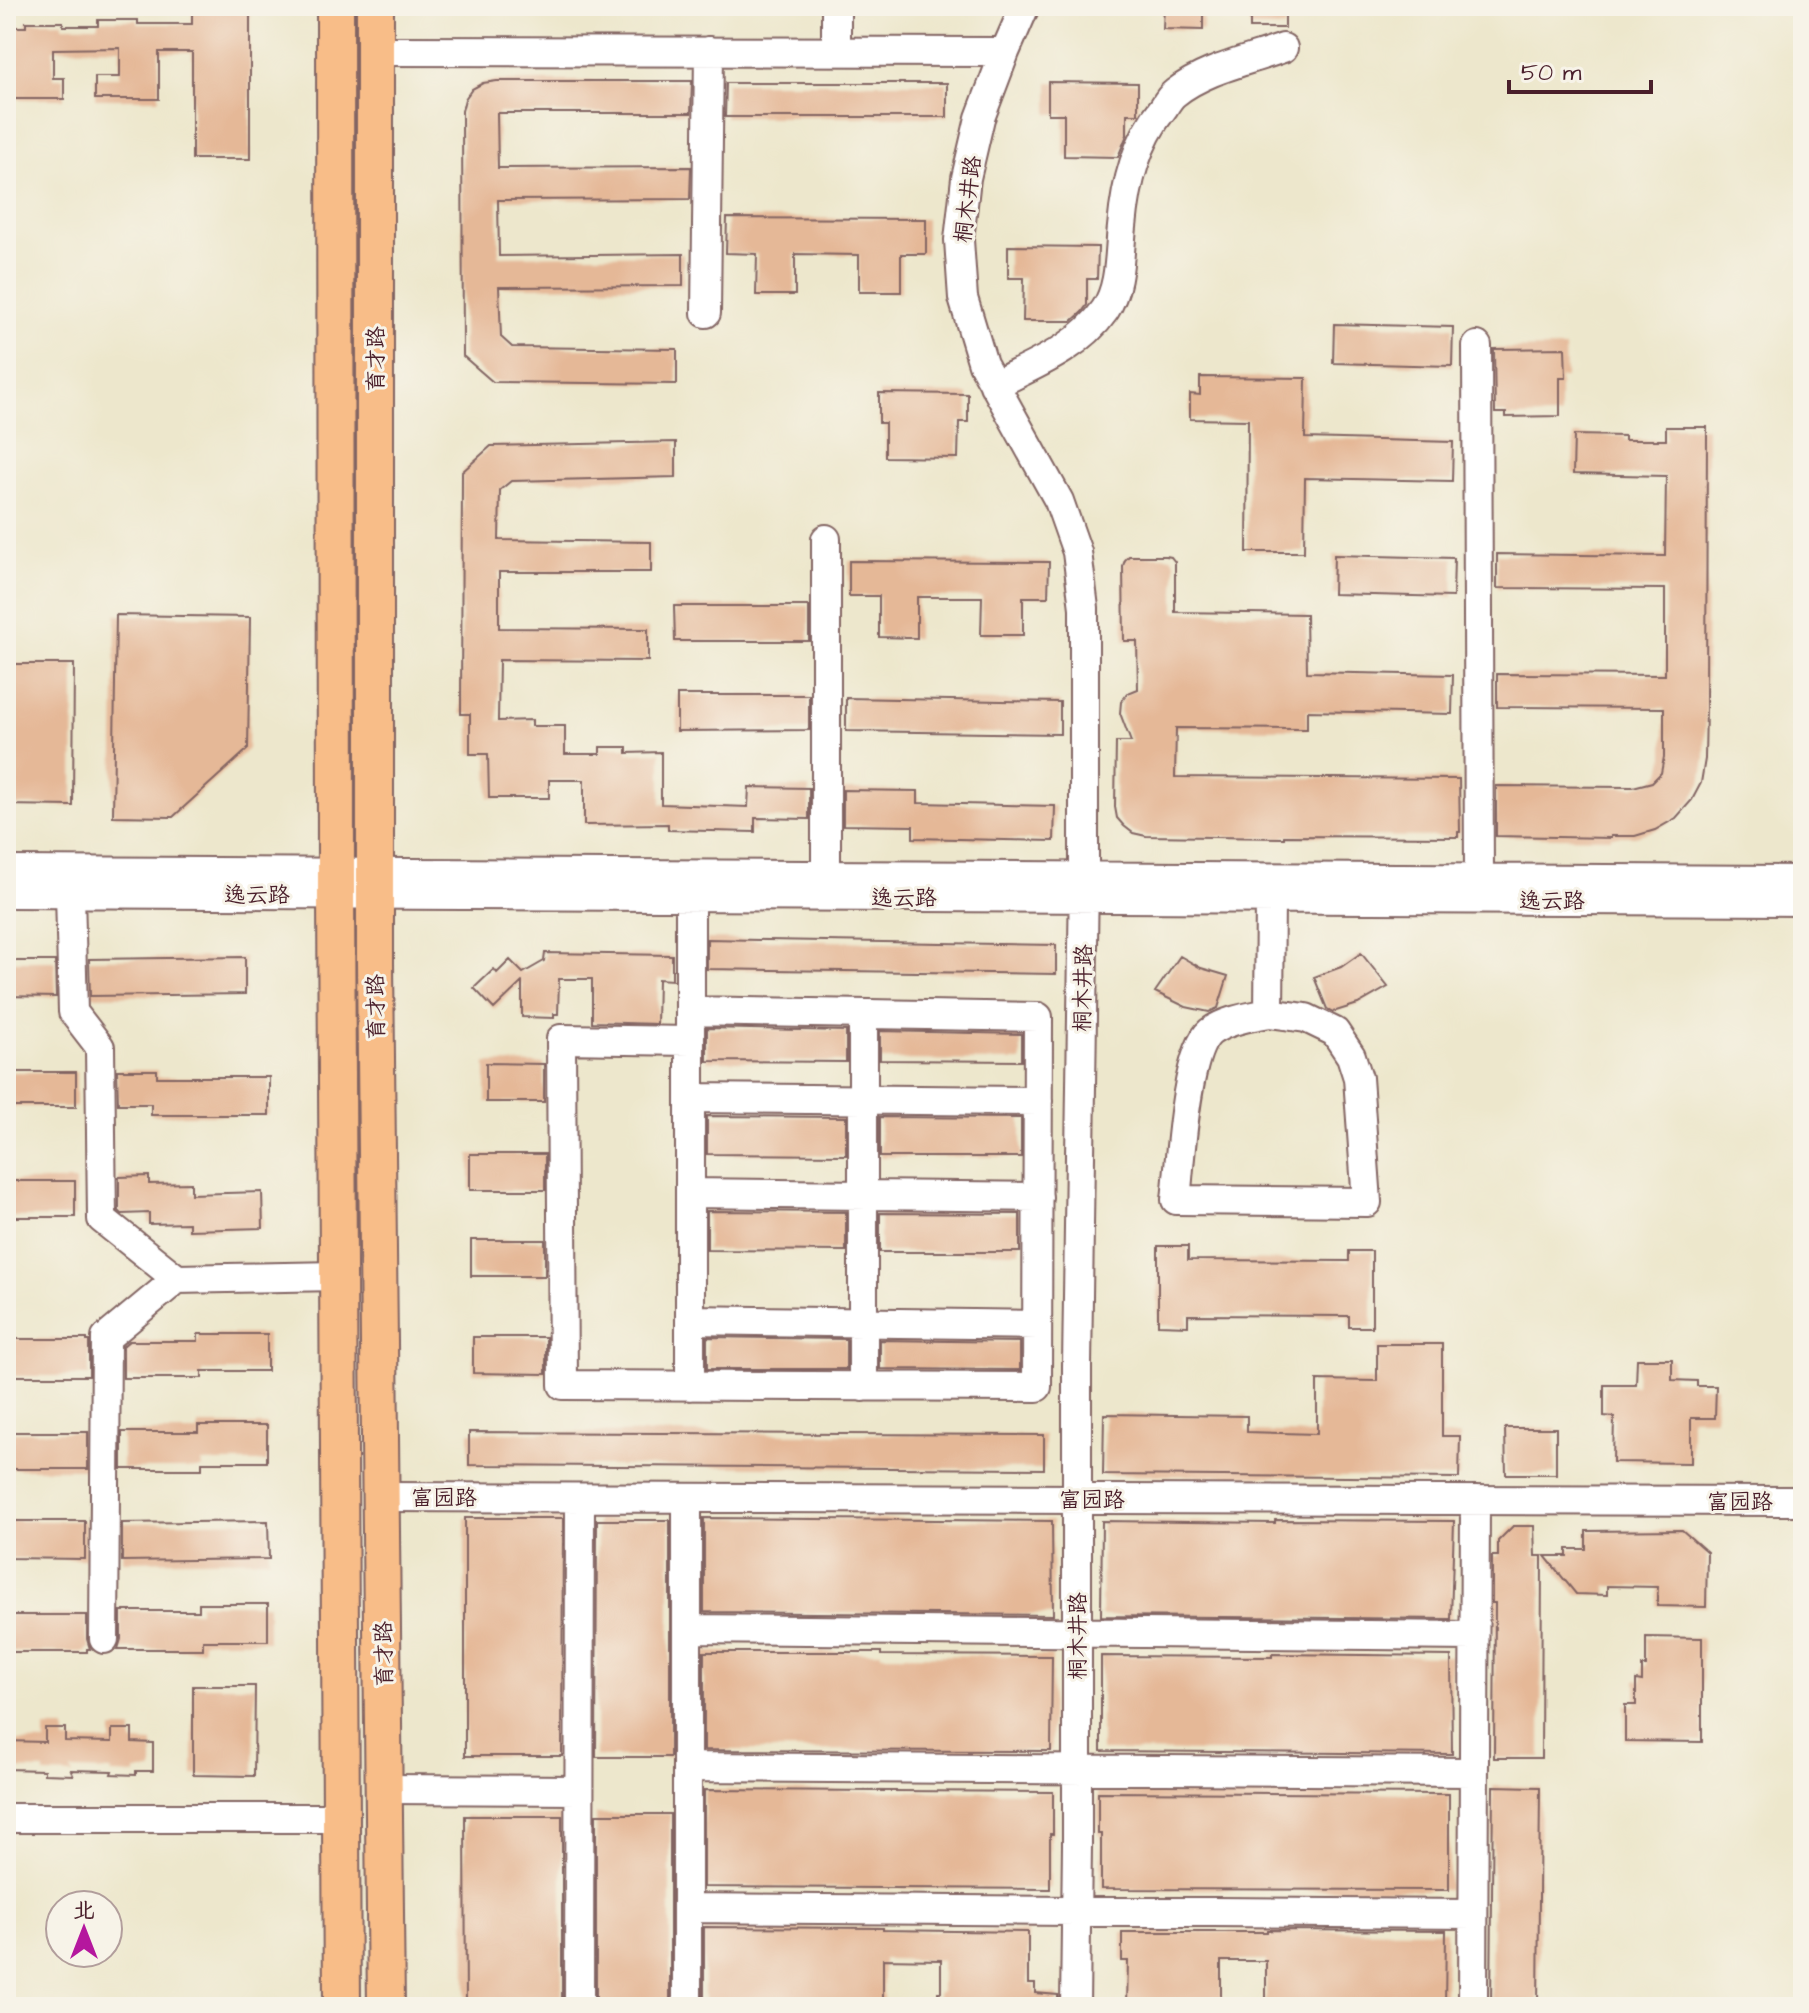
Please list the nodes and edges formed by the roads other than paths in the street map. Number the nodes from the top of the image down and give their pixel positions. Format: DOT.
graph roads {
  1 [pos="335,6"];
  2 [pos="375,6"];
  3 [pos="836,6"];
  4 [pos="1025,6"];
  5 [pos="1283,48"];
  6 [pos="375,51"];
  7 [pos="709,51"];
  8 [pos="836,51"];
  9 [pos="1005,52"];
  10 [pos="706,313"];
  11 [pos="1477,346"];
  12 [pos="994,385"];
  13 [pos="826,539"];
  14 [pos="336,736"];
  15 [pos="375,736"];
  16 [pos="6,871"];
  17 [pos="826,875"];
  18 [pos="1479,878"];
  19 [pos="1803,880"];
  20 [pos="336,884"];
  21 [pos="375,884"];
  22 [pos="1084,887"];
  23 [pos="6,893"];
  24 [pos="70,893"];
  25 [pos="690,896"];
  26 [pos="1270,899"];
  27 [pos="1803,901"];
  28 [pos="690,1011"];
  29 [pos="1269,1013"];
  30 [pos="863,1015"];
  31 [pos="336,1029"];
  32 [pos="376,1030"];
  33 [pos="690,1041"];
  34 [pos="690,1098"];
  35 [pos="863,1099"];
  36 [pos="1038,1101"];
  37 [pos="690,1193"];
  38 [pos="863,1195"];
  39 [pos="1038,1197"];
  40 [pos="338,1276"];
  41 [pos="177,1279"];
  42 [pos="690,1320"];
  43 [pos="863,1322"];
  44 [pos="1037,1325"];
  45 [pos="690,1386"];
  46 [pos="863,1387"];
  47 [pos="381,1497"];
  48 [pos="580,1498"];
  49 [pos="687,1498"];
  50 [pos="1077,1499"];
  51 [pos="1475,1500"];
  52 [pos="1803,1501"];
  53 [pos="687,1629"];
  54 [pos="1077,1632"];
  55 [pos="1474,1636"];
  56 [pos="104,1639"];
  57 [pos="687,1767"];
  58 [pos="1077,1770"];
  59 [pos="1474,1772"];
  60 [pos="384,1789"];
  61 [pos="579,1790"];
  62 [pos="6,1818"];
  63 [pos="341,1818"];
  64 [pos="687,1908"];
  65 [pos="1076,1911"];
  66 [pos="1473,1914"];
  67 [pos="342,2007"];
  68 [pos="386,2007"];
  69 [pos="579,2007"];
  70 [pos="687,2007"];
  71 [pos="1075,2007"];
  72 [pos="1473,2007"];
  1 -- 14 [label="main road, 育才路"];
  2 -- 6 [label="main road, 育才路"];
  3 -- 8 [label="street"];
  4 -- 9 [label="street, 桐木井路"];
  5 -- 12 [label="street"];
  6 -- 7 [label="street"];
  6 -- 15 [label="main road, 育才路"];
  7 -- 8 [label="street"];
  7 -- 10 [label="street"];
  8 -- 9 [label="street"];
  9 -- 12 [label="street, 桐木井路"];
  11 -- 18 [label="street"];
  12 -- 22 [label="street, 桐木井路"];
  13 -- 17 [label="street"];
  14 -- 15 [label="main road"];
  14 -- 20 [label="main road, 育才路"];
  15 -- 21 [label="main road, 育才路"];
  16 -- 20 [label="street, 逸云路"];
  17 -- 21 [label="street, 逸云路"];
  17 -- 22 [label="street, 逸云路"];
  18 -- 19 [label="street, 逸云路"];
  18 -- 22 [label="street, 逸云路"];
  20 -- 21 [label="street, 逸云路"];
  20 -- 24 [label="street, 逸云路"];
  20 -- 31 [label="main road, 育才路"];
  21 -- 25 [label="street, 逸云路"];
  21 -- 32 [label="main road, 育才路"];
  22 -- 25 [label="street, 逸云路"];
  22 -- 26 [label="street, 逸云路"];
  22 -- 50 [label="street, 桐木井路"];
  23 -- 24 [label="street, 逸云路"];
  24 -- 41 [label="street"];
  25 -- 28 [label="street"];
  26 -- 27 [label="street, 逸云路"];
  26 -- 29 [label="street"];
  28 -- 30 [label="street"];
  28 -- 33 [label="street"];
  29 -- 29 [label="street"];
  30 -- 35 [label="street"];
  30 -- 36 [label="street"];
  31 -- 32 [label="main road"];
  31 -- 40 [label="main road, 育才路"];
  32 -- 47 [label="main road, 育才路"];
  33 -- 34 [label="street"];
  33 -- 45 [label="street"];
  34 -- 35 [label="street"];
  34 -- 37 [label="street"];
  35 -- 36 [label="street"];
  35 -- 38 [label="street"];
  36 -- 39 [label="street"];
  37 -- 38 [label="street"];
  37 -- 42 [label="street"];
  38 -- 39 [label="street"];
  38 -- 43 [label="street"];
  39 -- 44 [label="street"];
  40 -- 41 [label="street"];
  40 -- 63 [label="main road, 育才路"];
  41 -- 56 [label="street"];
  42 -- 43 [label="street"];
  42 -- 45 [label="street"];
  43 -- 44 [label="street"];
  43 -- 46 [label="street"];
  44 -- 46 [label="street"];
  45 -- 46 [label="street"];
  47 -- 48 [label="street, 富园路"];
  47 -- 60 [label="main road, 育才路"];
  48 -- 49 [label="street, 富园路"];
  48 -- 61 [label="street"];
  49 -- 50 [label="street, 富园路"];
  49 -- 53 [label="street"];
  50 -- 51 [label="street, 富园路"];
  50 -- 54 [label="street, 桐木井路"];
  51 -- 52 [label="street, 富园路"];
  51 -- 55 [label="street"];
  53 -- 54 [label="street"];
  53 -- 57 [label="street"];
  54 -- 55 [label="street"];
  54 -- 58 [label="street, 桐木井路"];
  55 -- 59 [label="street"];
  57 -- 58 [label="street"];
  57 -- 64 [label="street"];
  58 -- 59 [label="street"];
  58 -- 65 [label="street, 桐木井路"];
  59 -- 66 [label="street"];
  60 -- 61 [label="street"];
  60 -- 68 [label="main road, 育才路"];
  61 -- 69 [label="street"];
  62 -- 63 [label="street"];
  63 -- 67 [label="main road, 育才路"];
  64 -- 65 [label="street"];
  64 -- 70 [label="street"];
  65 -- 66 [label="street"];
  65 -- 71 [label="street, 桐木井路"];
  66 -- 72 [label="street"];
}
